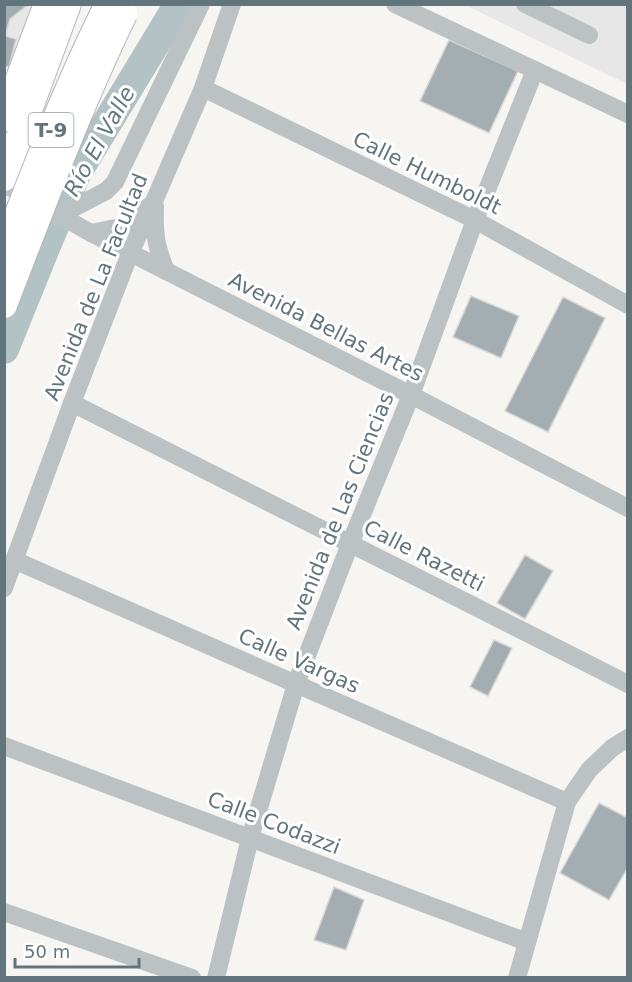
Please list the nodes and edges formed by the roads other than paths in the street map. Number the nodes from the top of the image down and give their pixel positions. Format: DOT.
graph roads {
  1 [pos="47,4"];
  2 [pos="68,4"];
  3 [pos="108,4"];
  4 [pos="130,4"];
  5 [pos="201,4"];
  6 [pos="232,4"];
  7 [pos="395,4"];
  8 [pos="525,4"];
  9 [pos="589,35"];
  10 [pos="535,70"];
  11 [pos="203,88"];
  12 [pos="627,114"];
  13 [pos="4,118"];
  14 [pos="4,178"];
  15 [pos="4,184"];
  16 [pos="155,199"];
  17 [pos="60,215"];
  18 [pos="475,220"];
  19 [pos="91,233"];
  20 [pos="4,250"];
  21 [pos="130,253"];
  22 [pos="166,271"];
  23 [pos="4,305"];
  24 [pos="627,305"];
  25 [pos="411,395"];
  26 [pos="72,403"];
  27 [pos="627,508"];
  28 [pos="350,544"];
  29 [pos="14,560"];
  30 [pos="4,588"];
  31 [pos="296,684"];
  32 [pos="627,684"];
  33 [pos="627,738"];
  34 [pos="4,746"];
  35 [pos="567,802"];
  36 [pos="250,838"];
  37 [pos="4,912"];
  38 [pos="527,942"];
  39 [pos="192,978"];
  40 [pos="216,978"];
  41 [pos="517,978"];
  1 -- 13 [label="highway"];
  2 -- 14 [label="highway, T-9"];
  3 -- 20 [label="highway, T-9, bridge"];
  4 -- 23 [label="highway, T-9, bridge"];
  5 -- 17 [label="street"];
  6 -- 11 [label="street, Avenida de La Facultad"];
  7 -- 10 [label="street"];
  8 -- 9 [label="street"];
  10 -- 12 [label="street"];
  10 -- 18 [label="street, Avenida de Las Ciencias"];
  11 -- 16 [label="street, Avenida de La Facultad"];
  11 -- 18 [label="street, Calle Humboldt"];
  15 -- 17 [label="street, Avenida Bellas Artes"];
  16 -- 19 [label="street"];
  16 -- 21 [label="street, Avenida de La Facultad"];
  16 -- 22 [label="street"];
  17 -- 19 [label="street, Avenida Bellas Artes"];
  18 -- 24 [label="street, Calle Humboldt"];
  18 -- 25 [label="street, Avenida de Las Ciencias"];
  19 -- 21 [label="street, Avenida Bellas Artes"];
  21 -- 22 [label="street, Avenida Bellas Artes"];
  21 -- 26 [label="street, Avenida de La Facultad"];
  22 -- 25 [label="street, Avenida Bellas Artes"];
  25 -- 27 [label="street, Avenida Bellas Artes"];
  25 -- 28 [label="street, Avenida de Las Ciencias"];
  26 -- 28 [label="street, Calle Razetti"];
  26 -- 29 [label="street, Avenida de La Facultad"];
  28 -- 31 [label="street, Avenida de Las Ciencias"];
  28 -- 32 [label="street, Calle Razetti"];
  29 -- 30 [label="street, Avenida de La Facultad"];
  29 -- 31 [label="street, Calle Vargas"];
  31 -- 35 [label="street, Calle Vargas"];
  31 -- 36 [label="street, Avenida de Las Ciencias"];
  33 -- 35 [label="street"];
  34 -- 36 [label="street, Calle Codazzi"];
  35 -- 38 [label="street"];
  36 -- 38 [label="street, Calle Codazzi"];
  36 -- 40 [label="street, Avenida de Las Ciencias"];
  37 -- 39 [label="street"];
  38 -- 41 [label="street"];
}
